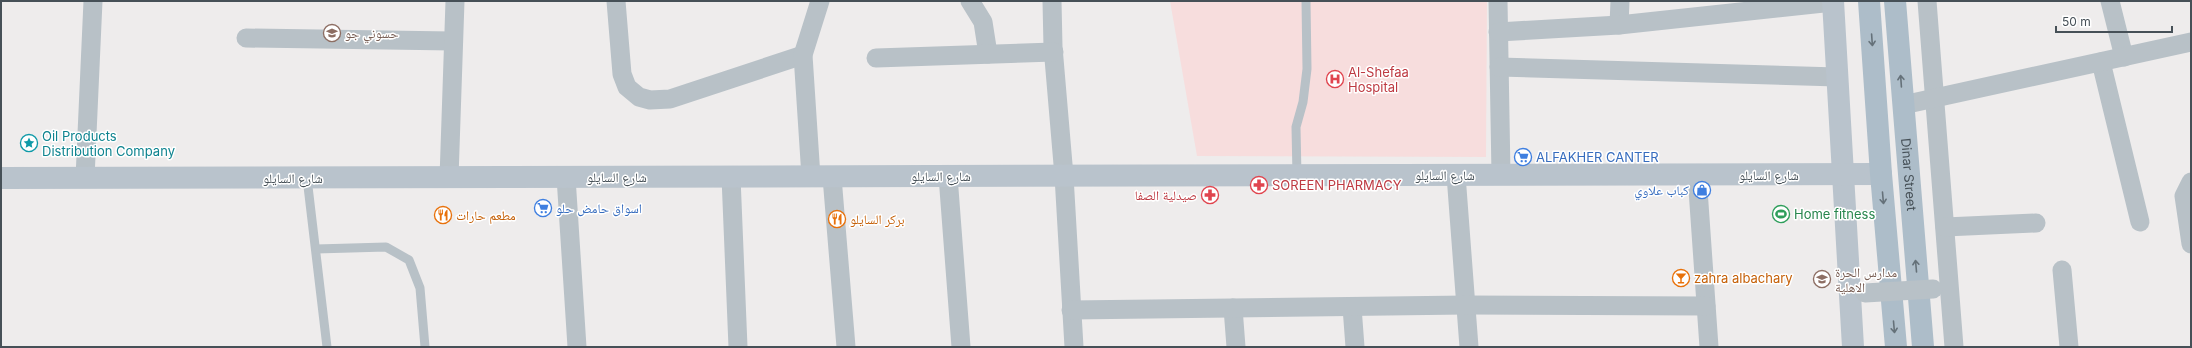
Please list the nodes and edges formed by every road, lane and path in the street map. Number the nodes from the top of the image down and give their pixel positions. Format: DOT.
graph roads {
  1 [pos="93,1"];
  2 [pos="455,1"];
  3 [pos="616,1"];
  4 [pos="820,1"];
  5 [pos="970,1"];
  6 [pos="1052,1"];
  7 [pos="1306,1"];
  8 [pos="1498,1"];
  9 [pos="1620,1"];
  10 [pos="1833,1"];
  11 [pos="1869,1"];
  12 [pos="1895,1"];
  13 [pos="1927,1"];
  14 [pos="2110,1"];
  15 [pos="1619,25"];
  16 [pos="1498,32"];
  17 [pos="246,38"];
  18 [pos="452,41"];
  19 [pos="2191,42"];
  20 [pos="1054,52"];
  21 [pos="803,54"];
  22 [pos="988,54"];
  23 [pos="2124,57"];
  24 [pos="876,58"];
  25 [pos="2101,62"];
  26 [pos="1499,67"];
  27 [pos="1837,77"];
  28 [pos="1935,98"];
  29 [pos="1903,105"];
  30 [pos="1842,174"];
  31 [pos="1881,174"];
  32 [pos="1456,175"];
  33 [pos="1501,175"];
  34 [pos="1697,175"];
  35 [pos="948,176"];
  36 [pos="1064,176"];
  37 [pos="1297,176"];
  38 [pos="566,177"];
  39 [pos="731,177"];
  40 [pos="821,177"];
  41 [pos="1,178"];
  42 [pos="85,178"];
  43 [pos="307,178"];
  44 [pos="449,178"];
  45 [pos="2191,182"];
  46 [pos="2140,222"];
  47 [pos="2036,223"];
  48 [pos="1945,227"];
  49 [pos="2191,244"];
  50 [pos="316,249"];
  51 [pos="2062,270"];
  52 [pos="1933,289"];
  53 [pos="1865,293"];
  54 [pos="1466,305"];
  55 [pos="1706,306"];
  56 [pos="1352,307"];
  57 [pos="1233,308"];
  58 [pos="1071,310"];
  59 [pos="327,347"];
  60 [pos="425,347"];
  61 [pos="577,347"];
  62 [pos="738,347"];
  63 [pos="846,347"];
  64 [pos="961,347"];
  65 [pos="1074,347"];
  66 [pos="1236,347"];
  67 [pos="1355,347"];
  68 [pos="1470,347"];
  69 [pos="1709,347"];
  70 [pos="1853,347"];
  71 [pos="1896,347"];
  72 [pos="1923,347"];
  73 [pos="1954,347"];
  74 [pos="2069,347"];
  1 -- 42 [label="street"];
  2 -- 18 [label="street"];
  3 -- 21 [label="street"];
  4 -- 21 [label="street"];
  5 -- 22 [label="street"];
  6 -- 20 [label="street"];
  7 -- 37 [label="lane"];
  8 -- 16 [label="street"];
  9 -- 15 [label="street"];
  10 -- 15 [label="street"];
  10 -- 27 [label="street"];
  11 -- 31 [label="main road, Dinar Street, one-way"];
  29 -- 12 [label="main road, Dinar Street, one-way"];
  13 -- 28 [label="street"];
  14 -- 23 [label="street"];
  15 -- 16 [label="street"];
  16 -- 26 [label="street"];
  17 -- 18 [label="street"];
  18 -- 44 [label="street"];
  19 -- 23 [label="street"];
  20 -- 22 [label="street"];
  20 -- 36 [label="street"];
  21 -- 40 [label="street"];
  22 -- 24 [label="street"];
  23 -- 25 [label="street"];
  25 -- 28 [label="street"];
  25 -- 46 [label="street"];
  26 -- 27 [label="street"];
  26 -- 33 [label="street"];
  27 -- 30 [label="street"];
  28 -- 29 [label="street"];
  28 -- 48 [label="street"];
  72 -- 29 [label="main road, Dinar Street, one-way"];
  30 -- 31 [label="street, شارع السايلو"];
  30 -- 34 [label="street, شارع السايلو"];
  30 -- 70 [label="street"];
  31 -- 71 [label="main road, Dinar Street, one-way"];
  32 -- 33 [label="street, شارع السايلو"];
  32 -- 37 [label="street, شارع السايلو"];
  32 -- 54 [label="street"];
  33 -- 34 [label="street, شارع السايلو"];
  34 -- 55 [label="street"];
  35 -- 36 [label="street, شارع السايلو"];
  35 -- 40 [label="street, شارع السايلو"];
  35 -- 64 [label="street"];
  36 -- 37 [label="street, شارع السايلو"];
  36 -- 58 [label="street"];
  38 -- 39 [label="street, شارع السايلو"];
  38 -- 44 [label="street, شارع السايلو"];
  38 -- 61 [label="street"];
  39 -- 40 [label="street, شارع السايلو"];
  39 -- 62 [label="street"];
  40 -- 63 [label="street"];
  41 -- 42 [label="street, شارع السايلو"];
  42 -- 43 [label="street, شارع السايلو"];
  43 -- 44 [label="street, شارع السايلو"];
  43 -- 50 [label="lane"];
  45 -- 49 [label="street"];
  47 -- 48 [label="street"];
  48 -- 73 [label="street"];
  50 -- 59 [label="lane"];
  50 -- 60 [label="lane"];
  51 -- 74 [label="street"];
  52 -- 53 [label="street, bridge"];
  54 -- 55 [label="street"];
  54 -- 56 [label="street"];
  54 -- 68 [label="street"];
  55 -- 69 [label="street"];
  56 -- 57 [label="street"];
  56 -- 67 [label="street"];
  57 -- 58 [label="street"];
  57 -- 66 [label="street"];
  58 -- 65 [label="street"];
}
